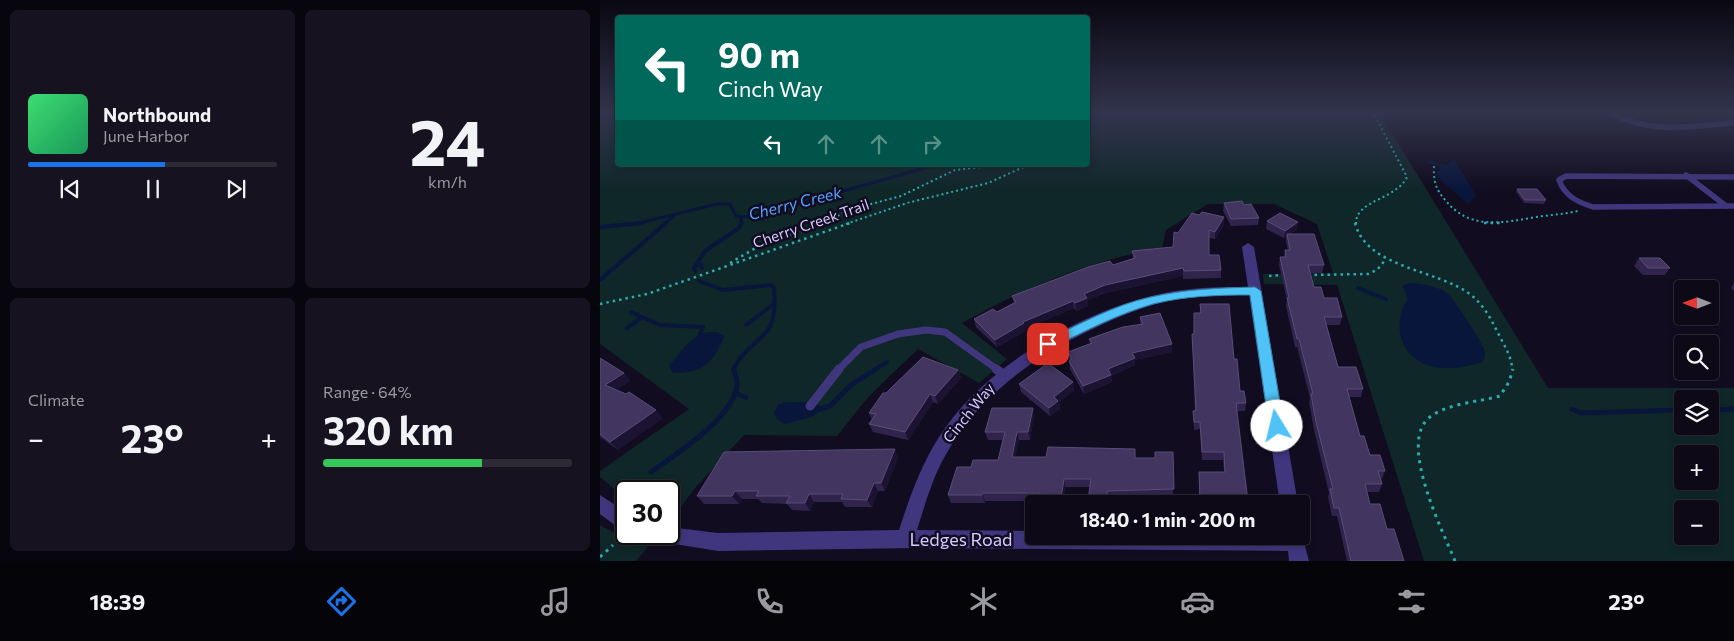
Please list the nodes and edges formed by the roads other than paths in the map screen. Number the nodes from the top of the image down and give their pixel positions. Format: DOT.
graph roads {
  1 [pos="1686,175"];
  2 [pos="1734,177"];
  3 [pos="1726,206"];
  4 [pos="1734,206"];
  5 [pos="1248,247"];
  6 [pos="1255,291"];
  7 [pos="1003,374"];
  8 [pos="810,406"];
  9 [pos="1288,495"];
  10 [pos="600,503"];
  11 [pos="615,515"];
  12 [pos="680,537"];
  13 [pos="905,540"];
  14 [pos="1296,547"];
  1 -- 2 [label="lane"];
  1 -- 3 [label="lane"];
  1 -- 3 [label="lane"];
  3 -- 4 [label="lane"];
  5 -- 6 [label="street"];
  6 -- 7 [label="street, Cinch Way"];
  6 -- 9 [label="street"];
  7 -- 8 [label="lane"];
  7 -- 13 [label="street, Cinch Way"];
  10 -- 11 [label="street"];
  12 -- 13 [label="street, Ledges Road"];
  13 -- 14 [label="street, Ledges Road"];
}
